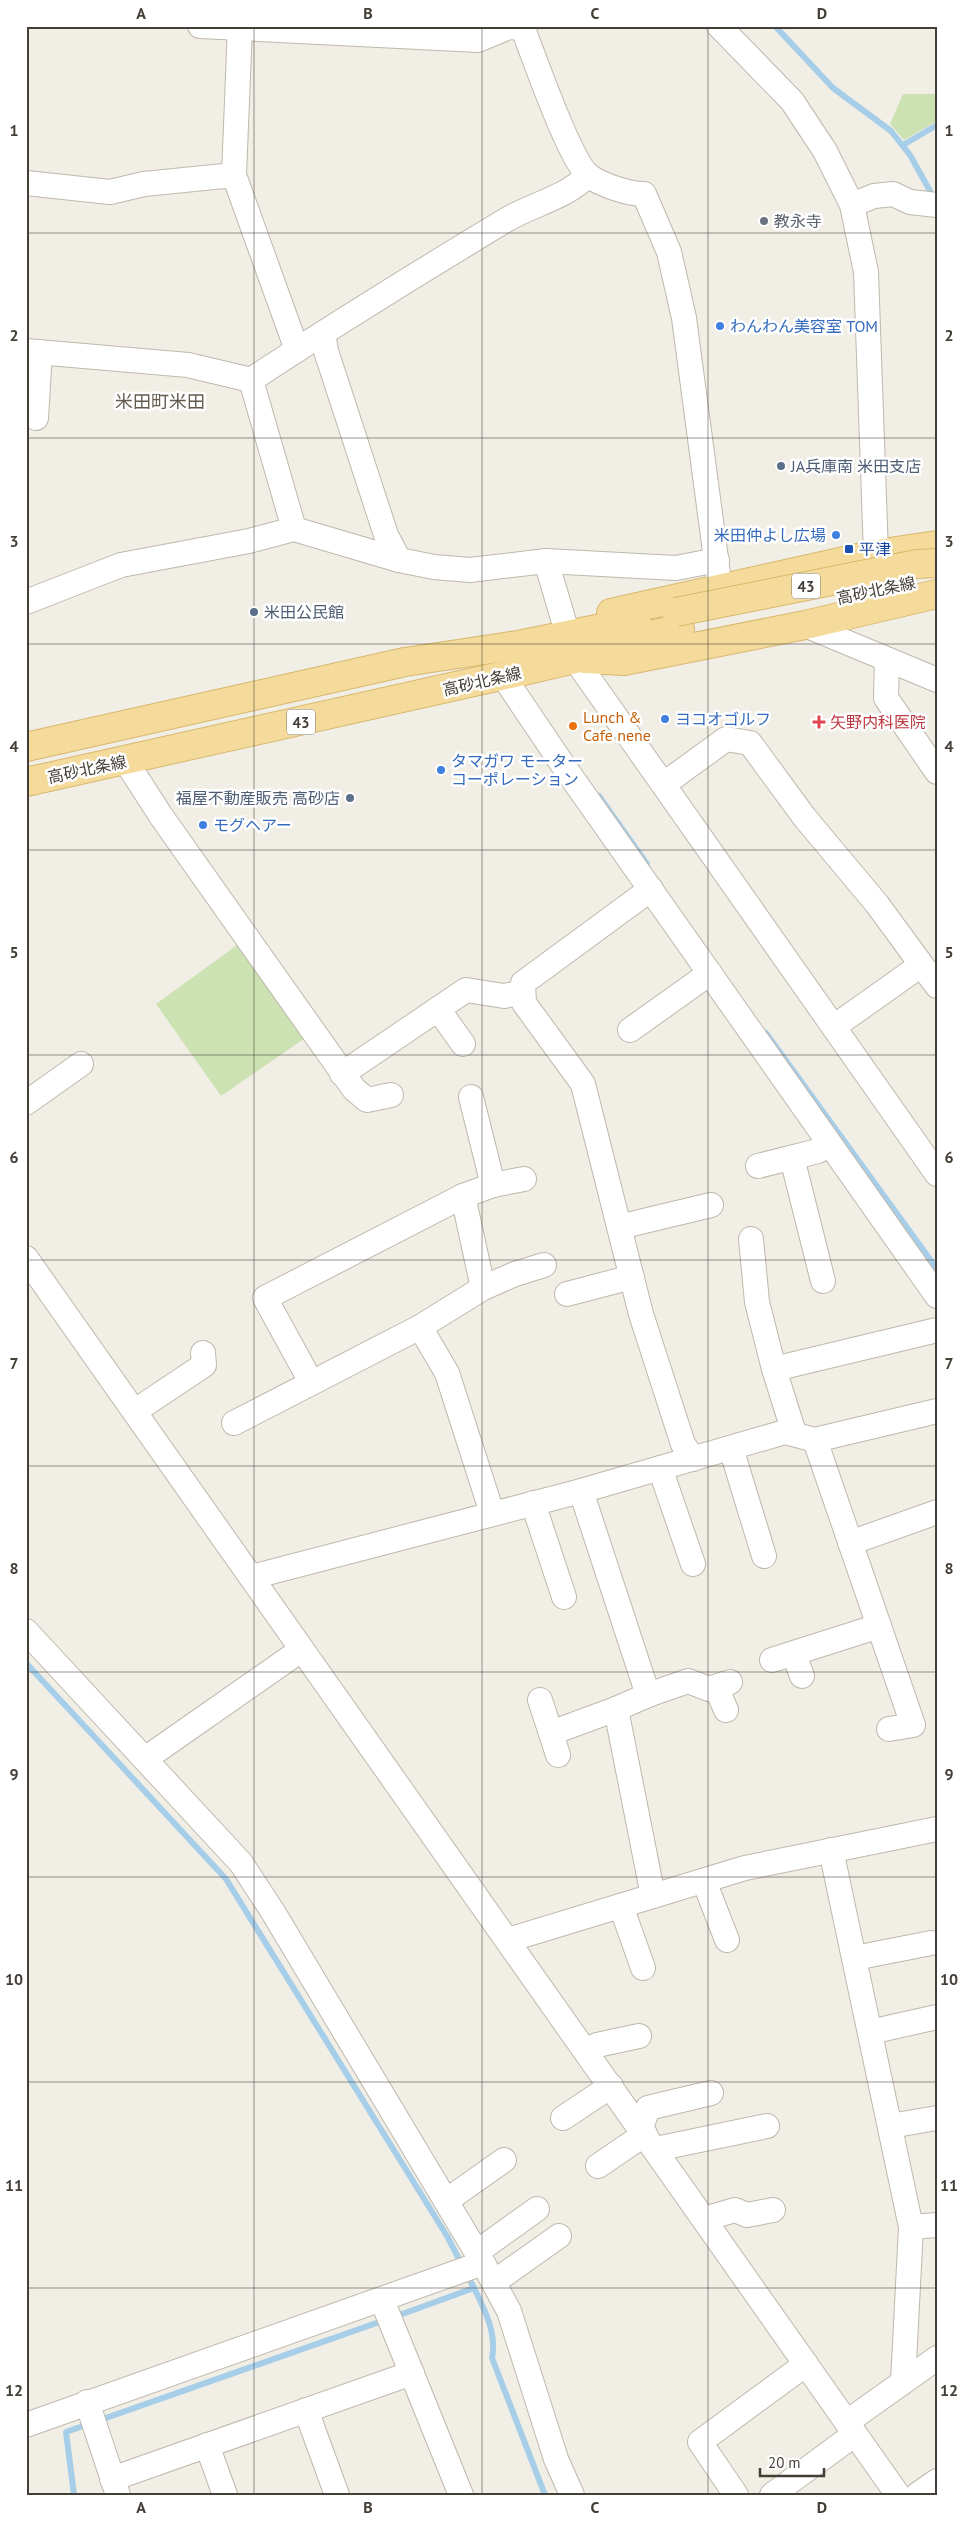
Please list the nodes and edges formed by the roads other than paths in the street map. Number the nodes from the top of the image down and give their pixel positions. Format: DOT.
graph roads {
  1 [pos="200,26"];
  2 [pos="719,26"];
  3 [pos="240,27"];
  4 [pos="524,27"];
  5 [pos="367,30"];
  6 [pos="234,175"];
  7 [pos="588,175"];
  8 [pos="26,183"];
  9 [pos="852,205"];
  10 [pos="937,205"];
  11 [pos="323,333"];
  12 [pos="297,350"];
  13 [pos="33,351"];
  14 [pos="251,380"];
  15 [pos="36,418"];
  16 [pos="294,529"];
  17 [pos="937,544"];
  18 [pos="876,554"];
  19 [pos="399,560"];
  20 [pos="717,560"];
  21 [pos="546,561"];
  22 [pos="937,563"];
  23 [pos="937,576"];
  24 [pos="719,588"];
  25 [pos="937,594"];
  26 [pos="26,602"];
  27 [pos="886,605"];
  28 [pos="678,621"];
  29 [pos="805,625"];
  30 [pos="571,647"];
  31 [pos="887,660"];
  32 [pos="504,676"];
  33 [pos="937,680"];
  34 [pos="26,747"];
  35 [pos="125,760"];
  36 [pos="937,772"];
  37 [pos="26,782"];
  38 [pos="664,784"];
  39 [pos="651,889"];
  40 [pos="921,965"];
  41 [pos="710,973"];
  42 [pos="937,986"];
  43 [pos="522,992"];
  44 [pos="438,1009"];
  45 [pos="835,1026"];
  46 [pos="630,1030"];
  47 [pos="463,1044"];
  48 [pos="81,1064"];
  49 [pos="342,1074"];
  50 [pos="391,1095"];
  51 [pos="471,1097"];
  52 [pos="26,1103"];
  53 [pos="829,1144"];
  54 [pos="792,1158"];
  55 [pos="758,1166"];
  56 [pos="937,1174"];
  57 [pos="524,1179"];
  58 [pos="493,1185"];
  59 [pos="463,1196"];
  60 [pos="711,1205"];
  61 [pos="620,1227"];
  62 [pos="751,1239"];
  63 [pos="26,1258"];
  64 [pos="544,1265"];
  65 [pos="632,1276"];
  66 [pos="823,1281"];
  67 [pos="483,1288"];
  68 [pos="567,1294"];
  69 [pos="937,1296"];
  70 [pos="420,1327"];
  71 [pos="937,1330"];
  72 [pos="202,1352"];
  73 [pos="774,1369"];
  74 [pos="311,1382"];
  75 [pos="134,1411"];
  76 [pos="937,1411"];
  77 [pos="234,1423"];
  78 [pos="805,1436"];
  79 [pos="731,1448"];
  80 [pos="693,1459"];
  81 [pos="660,1468"];
  82 [pos="582,1490"];
  83 [pos="532,1503"];
  84 [pos="937,1512"];
  85 [pos="492,1513"];
  86 [pos="850,1543"];
  87 [pos="764,1556"];
  88 [pos="693,1564"];
  89 [pos="252,1577"];
  90 [pos="564,1597"];
  91 [pos="878,1626"];
  92 [pos="26,1631"];
  93 [pos="301,1650"];
  94 [pos="789,1663"];
  95 [pos="648,1695"];
  96 [pos="540,1700"];
  97 [pos="616,1709"];
  98 [pos="726,1710"];
  99 [pos="889,1729"];
  100 [pos="552,1733"];
  101 [pos="558,1755"];
  102 [pos="145,1760"];
  103 [pos="937,1829"];
  104 [pos="831,1850"];
  105 [pos="704,1880"];
  106 [pos="653,1896"];
  107 [pos="621,1906"];
  108 [pos="508,1940"];
  109 [pos="727,1940"];
  110 [pos="931,1943"];
  111 [pos="854,1958"];
  112 [pos="642,1968"];
  113 [pos="937,2017"];
  114 [pos="870,2032"];
  115 [pos="639,2036"];
  116 [pos="586,2051"];
  117 [pos="611,2086"];
  118 [pos="711,2093"];
  119 [pos="563,2118"];
  120 [pos="937,2118"];
  121 [pos="767,2126"];
  122 [pos="890,2126"];
  123 [pos="647,2137"];
  124 [pos="504,2160"];
  125 [pos="598,2166"];
  126 [pos="446,2201"];
  127 [pos="536,2209"];
  128 [pos="773,2210"];
  129 [pos="704,2219"];
  130 [pos="937,2225"];
  131 [pos="911,2227"];
  132 [pos="559,2236"];
  133 [pos="485,2266"];
  134 [pos="387,2313"];
  135 [pos="937,2358"];
  136 [pos="806,2364"];
  137 [pos="412,2372"];
  138 [pos="902,2382"];
  139 [pos="87,2402"];
  140 [pos="306,2410"];
  141 [pos="26,2425"];
  142 [pos="851,2428"];
  143 [pos="207,2445"];
  144 [pos="937,2481"];
  145 [pos="115,2487"];
  146 [pos="225,2495"];
  147 [pos="336,2495"];
  148 [pos="461,2495"];
  149 [pos="572,2495"];
  150 [pos="736,2495"];
  151 [pos="772,2495"];
  152 [pos="898,2495"];
  153 [pos="918,2495"];
  1 -- 3 [label="street"];
  2 -- 9 [label="street"];
  3 -- 5 [label="street"];
  3 -- 6 [label="street"];
  4 -- 5 [label="street"];
  4 -- 7 [label="street"];
  6 -- 8 [label="street"];
  6 -- 12 [label="street"];
  7 -- 11 [label="street"];
  7 -- 20 [label="street"];
  9 -- 10 [label="street"];
  9 -- 18 [label="street"];
  11 -- 12 [label="street"];
  11 -- 19 [label="street"];
  12 -- 14 [label="street"];
  13 -- 14 [label="street"];
  13 -- 15 [label="street"];
  14 -- 16 [label="street"];
  16 -- 19 [label="street"];
  16 -- 26 [label="street"];
  17 -- 18 [label="main road"];
  18 -- 24 [label="main road"];
  18 -- 27 [label="street"];
  19 -- 21 [label="street"];
  20 -- 21 [label="street"];
  20 -- 24 [label="street"];
  21 -- 30 [label="street"];
  22 -- 28 [label="main road, 高砂北条線 / 43, bridge"];
  23 -- 28 [label="main road, 高砂北条線 / 43"];
  24 -- 30 [label="main road"];
  25 -- 27 [label="main road"];
  27 -- 29 [label="main road"];
  28 -- 30 [label="main road, 高砂北条線 / 43"];
  29 -- 30 [label="main road"];
  29 -- 31 [label="street"];
  30 -- 32 [label="main road, 高砂北条線 / 43"];
  30 -- 34 [label="main road, 高砂北条線 / 43"];
  30 -- 38 [label="street"];
  31 -- 33 [label="street"];
  31 -- 36 [label="street"];
  32 -- 35 [label="main road, 高砂北条線 / 43"];
  32 -- 39 [label="street"];
  35 -- 37 [label="main road, 高砂北条線 / 43"];
  35 -- 49 [label="street"];
  38 -- 40 [label="street"];
  38 -- 45 [label="street"];
  39 -- 41 [label="street"];
  39 -- 43 [label="street"];
  40 -- 42 [label="street"];
  40 -- 45 [label="street"];
  41 -- 46 [label="street"];
  41 -- 53 [label="street"];
  43 -- 44 [label="street"];
  43 -- 61 [label="street"];
  44 -- 47 [label="street"];
  44 -- 49 [label="street"];
  45 -- 56 [label="street"];
  48 -- 52 [label="street"];
  49 -- 50 [label="street"];
  51 -- 58 [label="street"];
  53 -- 54 [label="street"];
  53 -- 69 [label="street"];
  54 -- 55 [label="street"];
  54 -- 66 [label="street"];
  57 -- 58 [label="street"];
  58 -- 59 [label="street"];
  59 -- 67 [label="street"];
  59 -- 74 [label="street"];
  60 -- 61 [label="street"];
  61 -- 65 [label="street"];
  62 -- 73 [label="street"];
  63 -- 75 [label="street"];
  64 -- 67 [label="street"];
  65 -- 68 [label="street"];
  65 -- 80 [label="street"];
  67 -- 70 [label="street"];
  70 -- 74 [label="street"];
  70 -- 85 [label="street"];
  71 -- 73 [label="street"];
  72 -- 75 [label="street"];
  73 -- 78 [label="street"];
  74 -- 77 [label="street"];
  75 -- 89 [label="street"];
  76 -- 78 [label="street"];
  78 -- 79 [label="street"];
  78 -- 86 [label="street"];
  79 -- 80 [label="street"];
  79 -- 87 [label="street"];
  80 -- 81 [label="street"];
  81 -- 82 [label="street"];
  81 -- 88 [label="street"];
  82 -- 83 [label="street"];
  82 -- 95 [label="street"];
  83 -- 85 [label="street"];
  83 -- 90 [label="street"];
  84 -- 86 [label="street"];
  85 -- 89 [label="street"];
  86 -- 91 [label="street"];
  89 -- 93 [label="street"];
  91 -- 94 [label="street"];
  91 -- 99 [label="street"];
  92 -- 102 [label="street"];
  93 -- 102 [label="street"];
  93 -- 108 [label="street"];
  95 -- 97 [label="street"];
  95 -- 98 [label="street"];
  96 -- 100 [label="street"];
  97 -- 100 [label="street"];
  97 -- 106 [label="street"];
  100 -- 101 [label="street"];
  102 -- 126 [label="street"];
  103 -- 104 [label="street"];
  104 -- 105 [label="street"];
  104 -- 111 [label="street"];
  105 -- 106 [label="street"];
  105 -- 109 [label="street"];
  106 -- 107 [label="street"];
  107 -- 108 [label="street"];
  107 -- 112 [label="street"];
  108 -- 116 [label="street"];
  110 -- 111 [label="street"];
  111 -- 114 [label="street"];
  113 -- 114 [label="street"];
  114 -- 122 [label="street"];
  115 -- 116 [label="street"];
  116 -- 117 [label="street"];
  117 -- 119 [label="street"];
  117 -- 123 [label="street"];
  118 -- 123 [label="street"];
  120 -- 122 [label="street"];
  121 -- 123 [label="street"];
  122 -- 131 [label="street"];
  123 -- 125 [label="street"];
  123 -- 129 [label="street"];
  124 -- 126 [label="street"];
  126 -- 133 [label="street"];
  127 -- 133 [label="street"];
  128 -- 129 [label="street"];
  129 -- 136 [label="street"];
  130 -- 131 [label="street"];
  131 -- 138 [label="street"];
  132 -- 133 [label="street"];
  133 -- 134 [label="street"];
  133 -- 149 [label="street"];
  134 -- 137 [label="street"];
  134 -- 139 [label="street"];
  135 -- 138 [label="street"];
  136 -- 142 [label="street"];
  136 -- 150 [label="street"];
  137 -- 140 [label="street"];
  137 -- 148 [label="street"];
  138 -- 142 [label="street"];
  139 -- 141 [label="street"];
  139 -- 145 [label="street"];
  140 -- 143 [label="street"];
  140 -- 147 [label="street"];
  142 -- 151 [label="street"];
  142 -- 152 [label="street"];
  143 -- 145 [label="street"];
  143 -- 146 [label="street"];
  144 -- 153 [label="street"];
}
